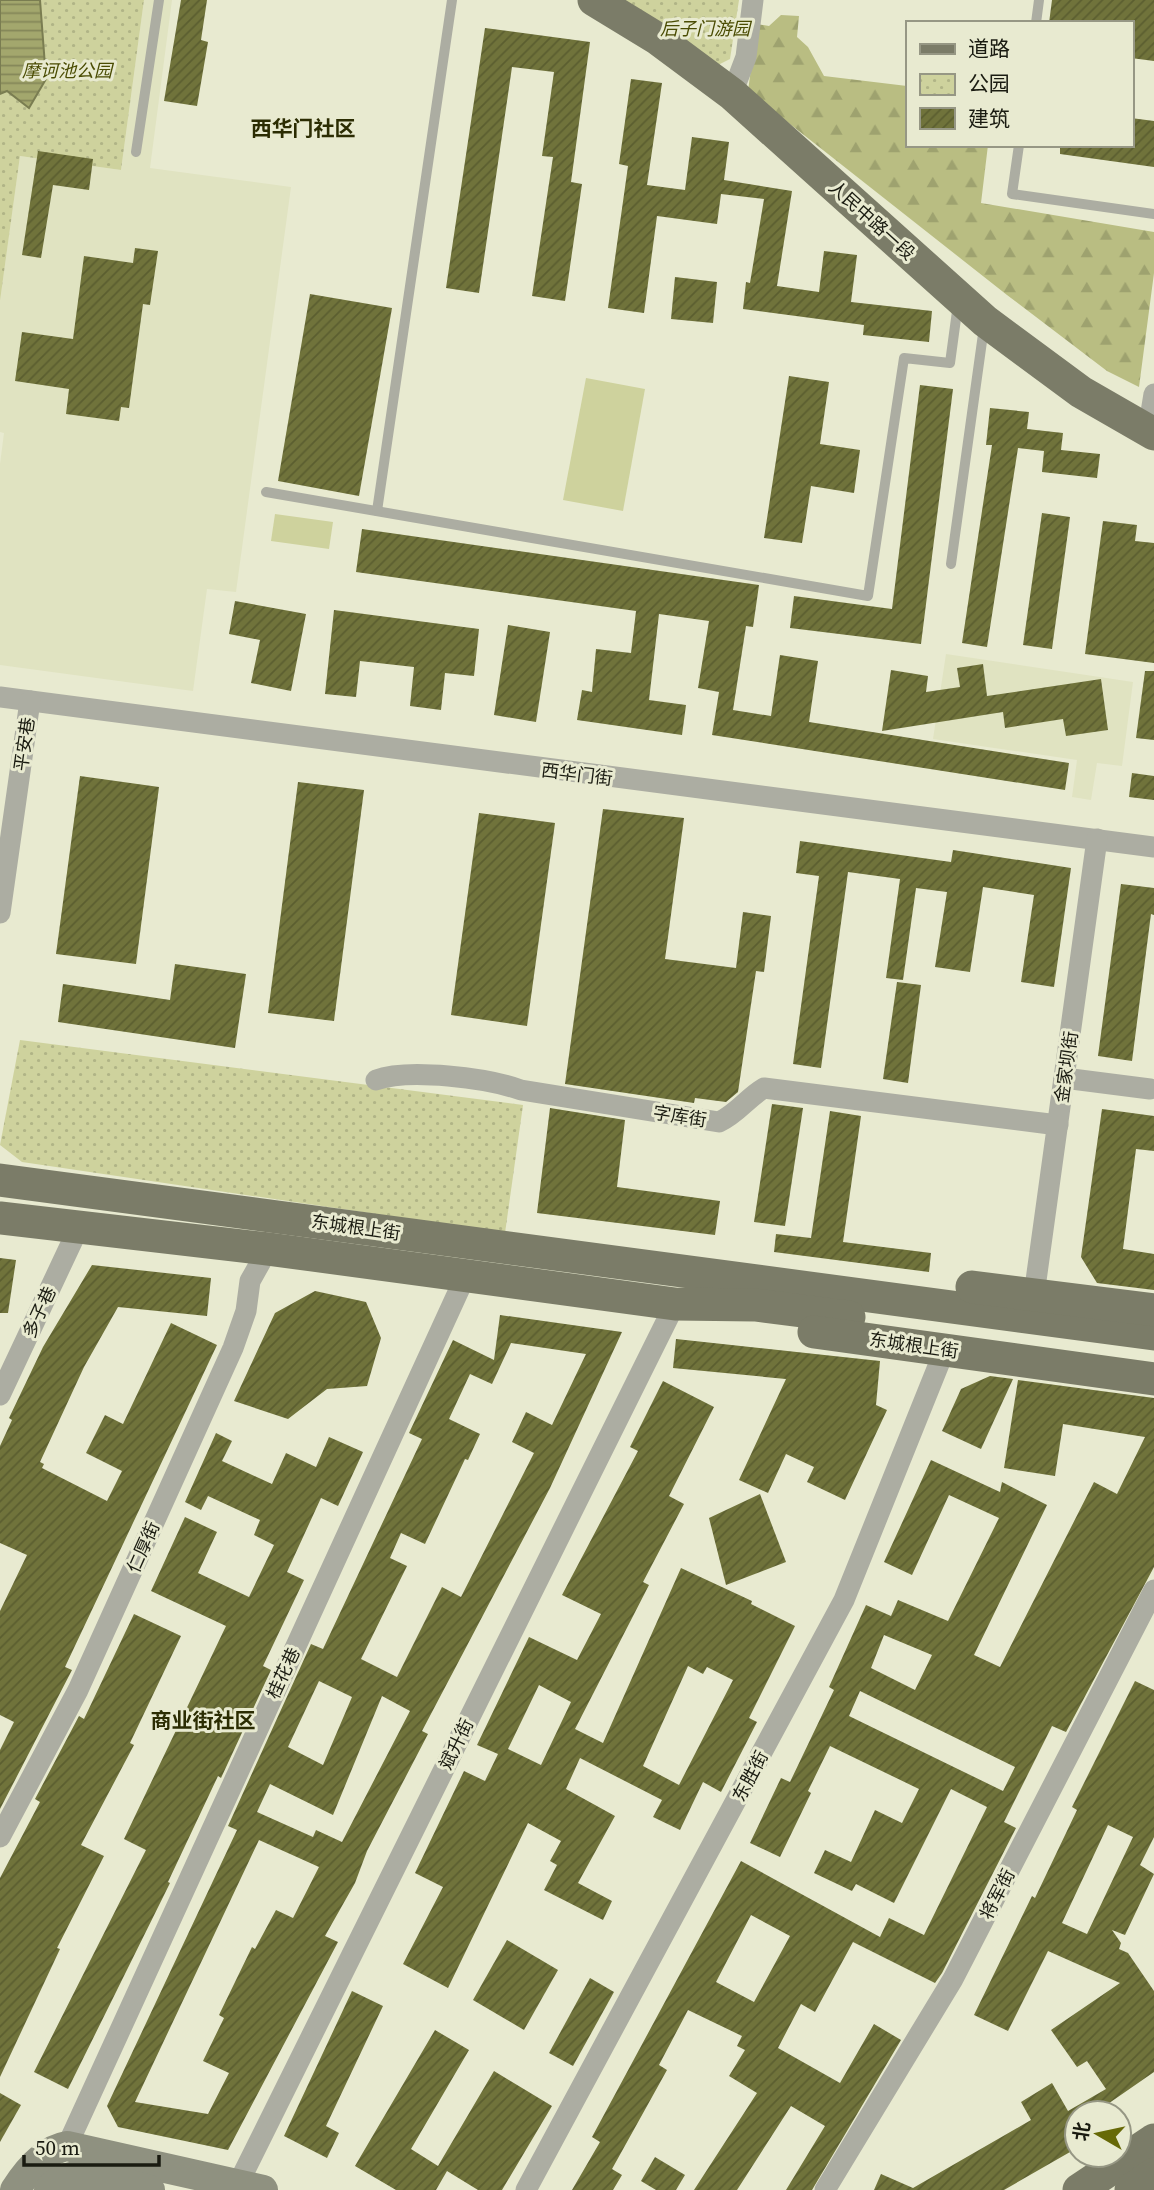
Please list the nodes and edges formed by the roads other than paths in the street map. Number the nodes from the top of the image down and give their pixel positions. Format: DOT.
graph roads {
  1 [pos="159,0"];
  2 [pos="452,0"];
  3 [pos="594,0"];
  4 [pos="753,0"];
  5 [pos="1039,0"];
  6 [pos="1036,21"];
  7 [pos="732,94"];
  8 [pos="1019,147"];
  9 [pos="136,152"];
  10 [pos="1154,214"];
  11 [pos="959,298"];
  12 [pos="985,321"];
  13 [pos="1154,394"];
  14 [pos="1151,433"];
  15 [pos="266,492"];
  16 [pos="377,511"];
  17 [pos="951,564"];
  18 [pos="0,697"];
  19 [pos="30,701"];
  20 [pos="1097,839"];
  21 [pos="1154,847"];
  22 [pos="0,912"];
  23 [pos="1064,1078"];
  24 [pos="376,1080"];
  25 [pos="1150,1089"];
  26 [pos="1058,1125"];
  27 [pos="0,1180"];
  28 [pos="0,1218"];
  29 [pos="78,1229"];
  30 [pos="268,1249"];
  31 [pos="713,1274"];
  32 [pos="465,1277"];
  33 [pos="1034,1295"];
  34 [pos="675,1304"];
  35 [pos="1154,1310"];
  36 [pos="1154,1334"];
  37 [pos="945,1349"];
  38 [pos="1154,1355"];
  39 [pos="1154,1379"];
  40 [pos="0,1395"];
  41 [pos="1154,1590"];
  42 [pos="0,1837"];
  43 [pos="1154,2140"];
  44 [pos="67,2146"];
  45 [pos="1154,2174"];
  46 [pos="251,2187"];
  47 [pos="15,2190"];
  48 [pos="49,2190"];
  49 [pos="150,2190"];
  50 [pos="526,2190"];
  51 [pos="825,2190"];
  52 [pos="1079,2190"];
  53 [pos="1131,2190"];
  1 -- 9 [label="lane"];
  2 -- 16 [label="lane"];
  3 -- 7 [label="main road, 人民中路一段"];
  4 -- 7 [label="street"];
  5 -- 6 [label="lane"];
  7 -- 11 [label="main road, 人民中路一段"];
  8 -- 10 [label="lane"];
  11 -- 12 [label="main road, 人民中路一段"];
  11 -- 16 [label="lane"];
  12 -- 14 [label="main road, 人民中路一段"];
  12 -- 17 [label="lane"];
  13 -- 14 [label="street"];
  15 -- 16 [label="lane"];
  18 -- 19 [label="street, 西华门街"];
  19 -- 20 [label="street, 西华门街"];
  19 -- 22 [label="street, 平安巷"];
  20 -- 21 [label="street, 西华门街"];
  20 -- 23 [label="street, 金家坝街"];
  23 -- 25 [label="street"];
  23 -- 26 [label="street, 金家坝街"];
  24 -- 26 [label="street, 字库街"];
  26 -- 33 [label="street, 金家坝街"];
  27 -- 31 [label="main road, 东城根上街"];
  28 -- 29 [label="main road, 东城根上街"];
  29 -- 30 [label="main road, 东城根上街"];
  29 -- 40 [label="street, 多子巷"];
  30 -- 32 [label="main road, 东城根上街"];
  30 -- 42 [label="street, 仁厚街"];
  31 -- 33 [label="main road, 东城根上街"];
  31 -- 36 [label="main road, 东城根上街"];
  32 -- 34 [label="main road, 东城根上街"];
  32 -- 44 [label="street, 桂花巷"];
  33 -- 35 [label="main road, 东城根上街"];
  34 -- 37 [label="main road, 东城根上街"];
  34 -- 38 [label="main road, 东城根上街"];
  34 -- 46 [label="street, 斌升街"];
  37 -- 39 [label="main road, 东城根上街"];
  37 -- 50 [label="street, 东胜街"];
  41 -- 51 [label="street, 将军街"];
  43 -- 52 [label="main road"];
  44 -- 46 [label="main road"];
  44 -- 47 [label="main road"];
  45 -- 53 [label="main road"];
  48 -- 49 [label="main road"];
}
